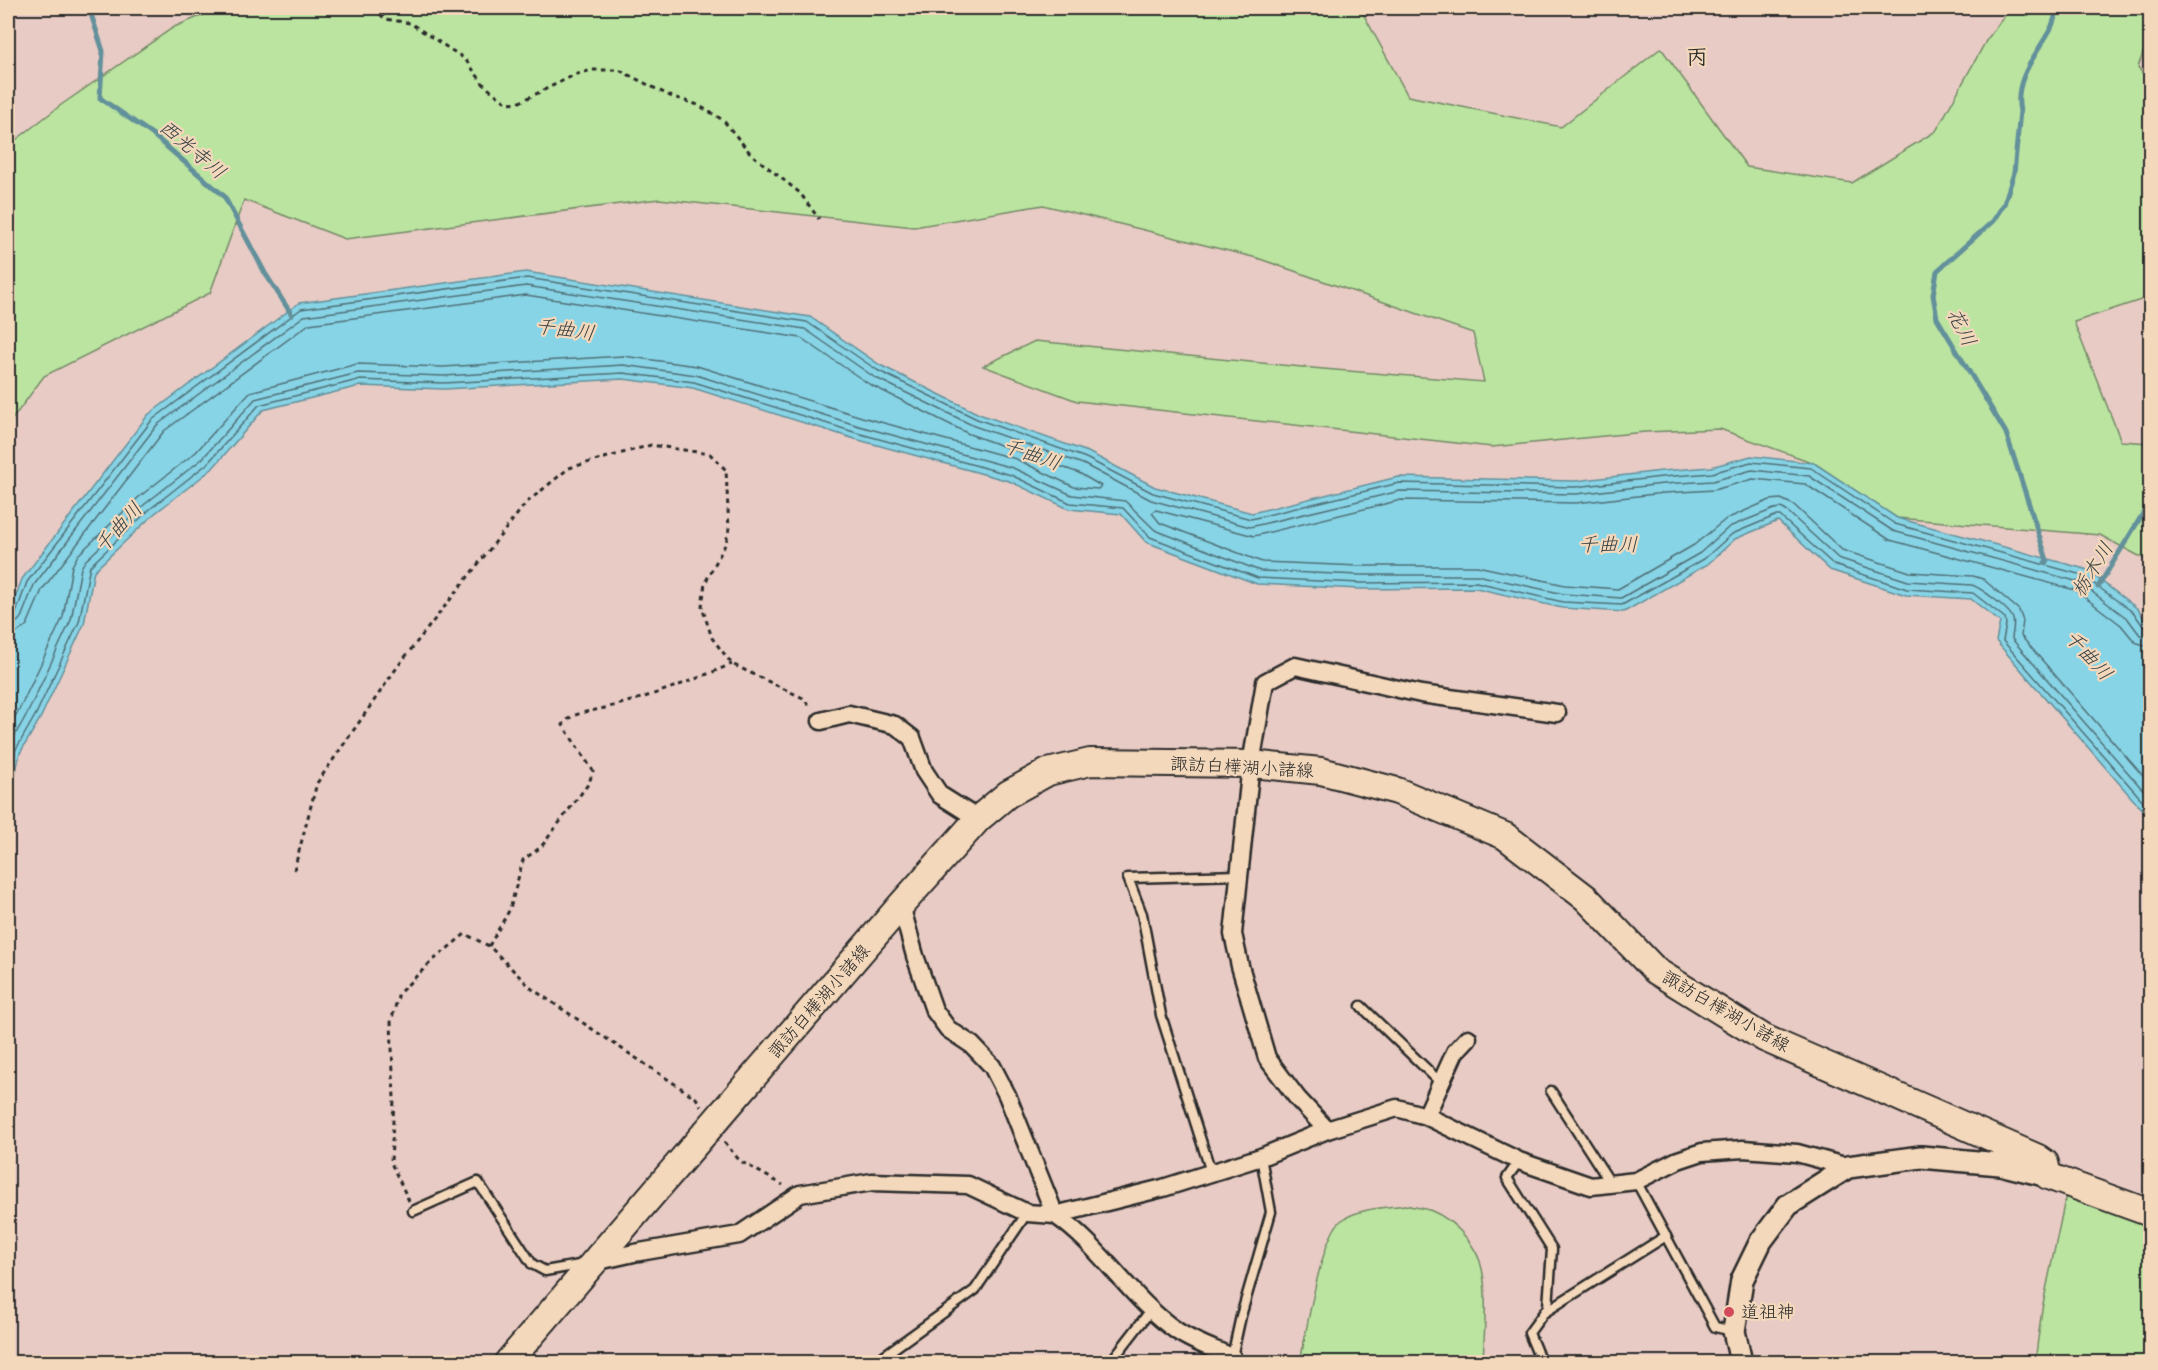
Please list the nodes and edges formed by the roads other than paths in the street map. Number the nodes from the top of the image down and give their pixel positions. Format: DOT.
graph roads {
  1 [pos="1557,713"];
  2 [pos="821,721"];
  3 [pos="1251,764"];
  4 [pos="978,819"];
  5 [pos="1241,875"];
  6 [pos="902,905"];
  7 [pos="1362,1006"];
  8 [pos="1468,1038"];
  9 [pos="1441,1083"];
  10 [pos="1551,1091"];
  11 [pos="1426,1116"];
  12 [pos="1327,1130"];
  13 [pos="1261,1157"];
  14 [pos="1519,1161"];
  15 [pos="1848,1167"];
  16 [pos="1211,1172"];
  17 [pos="2048,1176"];
  18 [pos="1636,1181"];
  19 [pos="1611,1184"];
  20 [pos="413,1211"];
  21 [pos="1027,1213"];
  22 [pos="2151,1214"];
  23 [pos="1056,1215"];
  24 [pos="1666,1236"];
  25 [pos="593,1262"];
  26 [pos="1151,1310"];
  27 [pos="1545,1312"];
  28 [pos="1734,1331"];
  29 [pos="1232,1360"];
  30 [pos="508,1362"];
  31 [pos="875,1362"];
  32 [pos="1113,1362"];
  33 [pos="1541,1362"];
  34 [pos="1741,1362"];
  1 -- 3 [label="street"];
  2 -- 4 [label="street"];
  3 -- 4 [label="main road, 諏訪白樺湖小諸線"];
  3 -- 5 [label="street"];
  3 -- 17 [label="main road, 諏訪白樺湖小諸線"];
  4 -- 6 [label="main road, 諏訪白樺湖小諸線"];
  5 -- 12 [label="street"];
  5 -- 16 [label="lane"];
  6 -- 23 [label="street"];
  6 -- 25 [label="main road, 諏訪白樺湖小諸線"];
  7 -- 9 [label="lane"];
  8 -- 9 [label="street"];
  9 -- 11 [label="street"];
  10 -- 19 [label="lane"];
  11 -- 12 [label="street"];
  11 -- 14 [label="street"];
  12 -- 13 [label="street"];
  13 -- 16 [label="street"];
  13 -- 29 [label="lane"];
  14 -- 19 [label="street"];
  14 -- 27 [label="lane"];
  15 -- 17 [label="street"];
  15 -- 18 [label="street"];
  15 -- 28 [label="street"];
  16 -- 23 [label="street"];
  17 -- 22 [label="main road"];
  18 -- 19 [label="street"];
  18 -- 24 [label="lane"];
  20 -- 25 [label="lane"];
  21 -- 23 [label="street"];
  21 -- 25 [label="street"];
  21 -- 31 [label="lane"];
  23 -- 26 [label="street"];
  24 -- 27 [label="lane"];
  24 -- 28 [label="lane"];
  25 -- 30 [label="main road, 諏訪白樺湖小諸線"];
  26 -- 29 [label="street"];
  26 -- 32 [label="lane"];
  27 -- 33 [label="lane"];
  28 -- 34 [label="street"];
}
